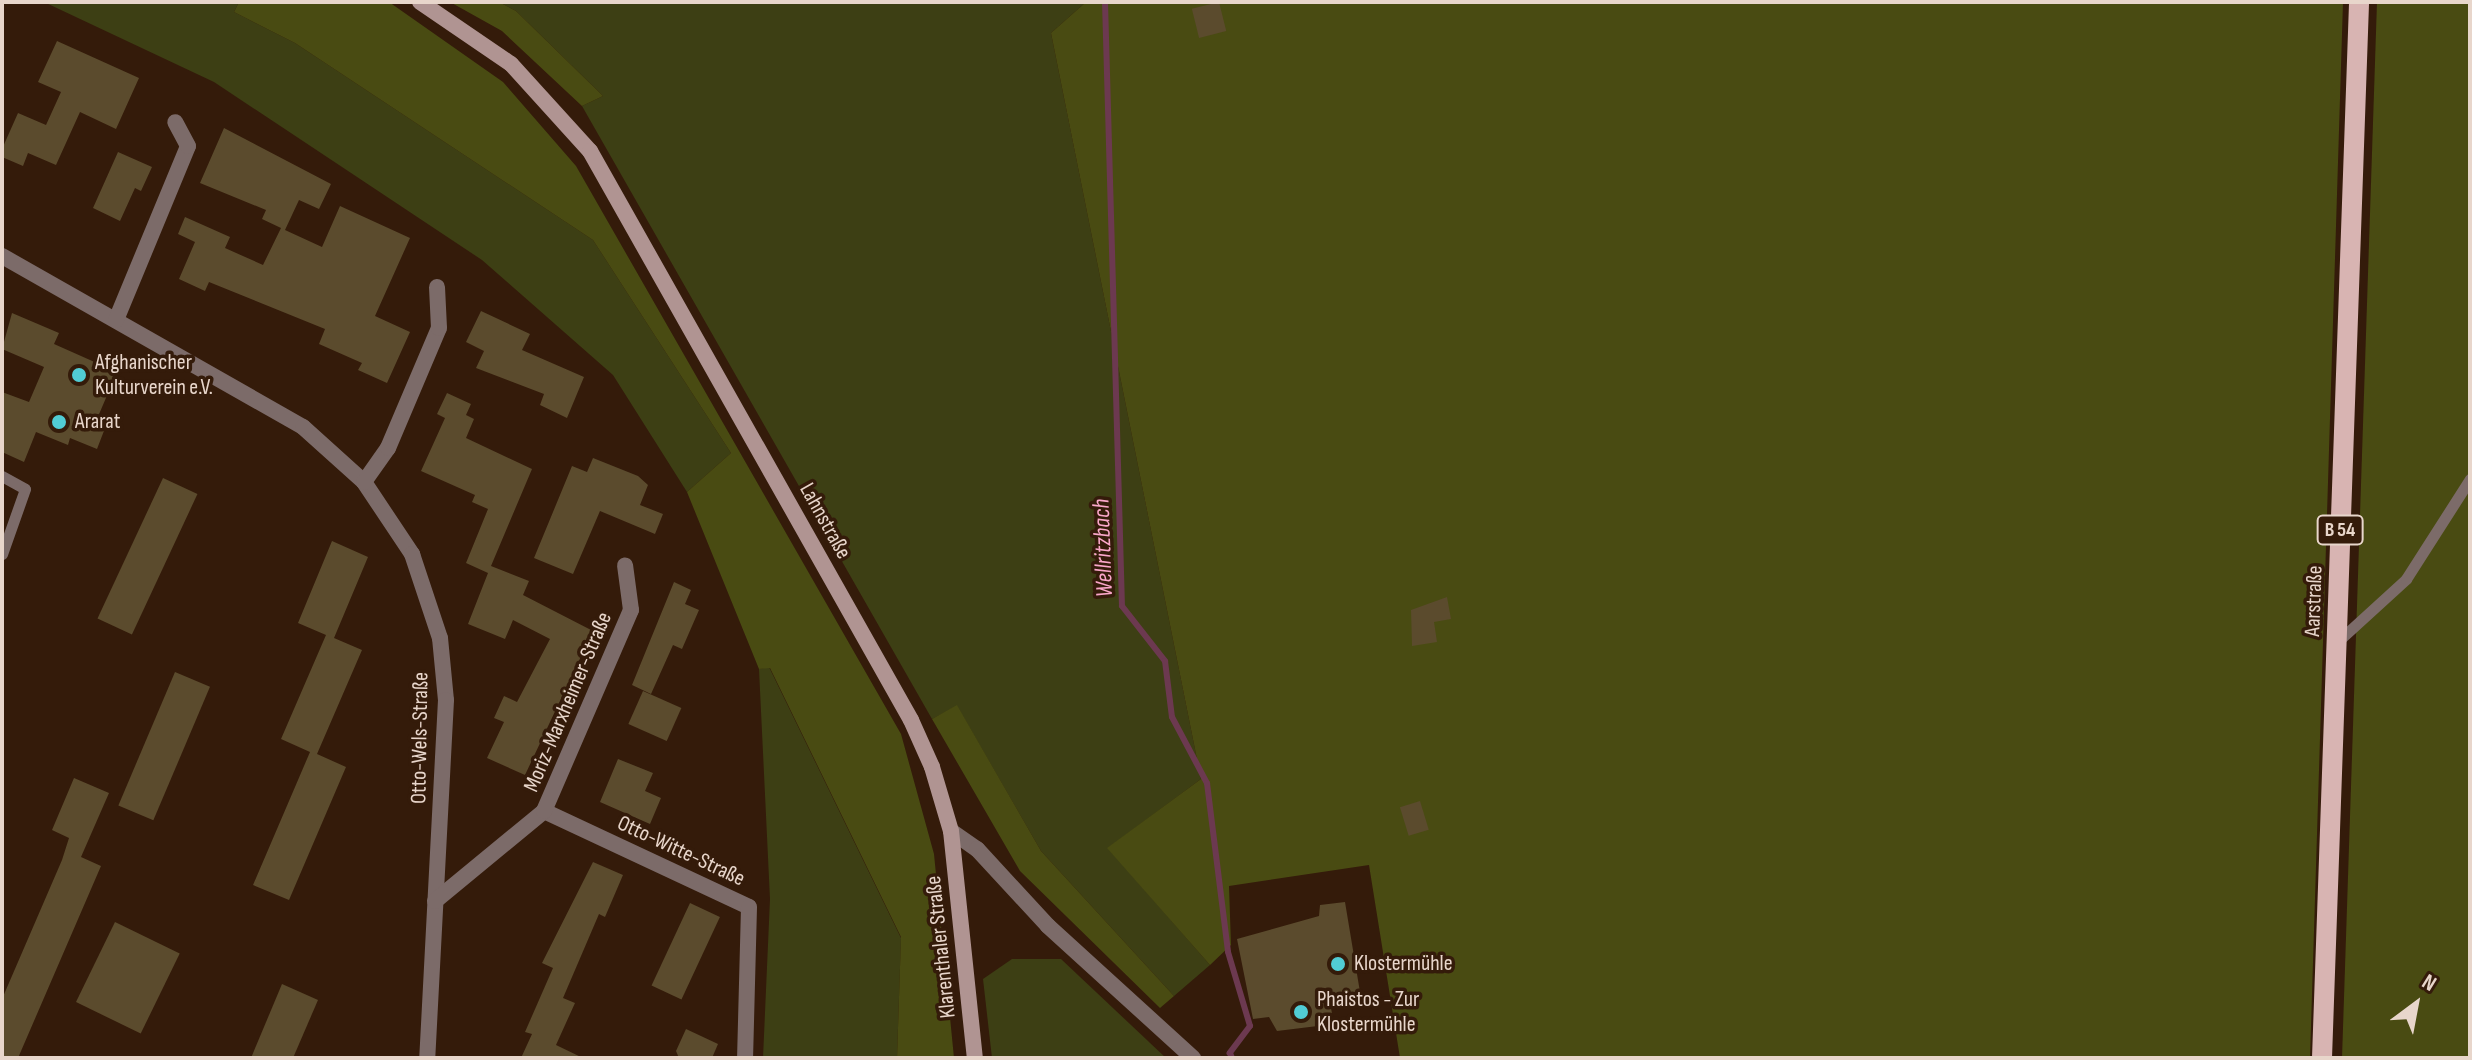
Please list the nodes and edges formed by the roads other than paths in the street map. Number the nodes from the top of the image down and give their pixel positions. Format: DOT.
graph roads {
  1 [pos="420,2"];
  2 [pos="2359,2"];
  3 [pos="175,122"];
  4 [pos="2,256"];
  5 [pos="437,287"];
  6 [pos="116,320"];
  7 [pos="2,476"];
  8 [pos="2470,479"];
  9 [pos="364,482"];
  10 [pos="2,554"];
  11 [pos="625,565"];
  12 [pos="2336,643"];
  13 [pos="544,811"];
  14 [pos="951,831"];
  15 [pos="435,901"];
  16 [pos="427,1058"];
  17 [pos="745,1058"];
  18 [pos="975,1058"];
  19 [pos="1193,1058"];
  20 [pos="2322,1058"];
  1 -- 14 [label="main road, Lahnstraße"];
  2 -- 12 [label="main road, Aarstraße / B 54"];
  3 -- 6 [label="street"];
  4 -- 6 [label="street, Otto-Wels-Straße"];
  5 -- 9 [label="street"];
  6 -- 9 [label="street, Otto-Wels-Straße"];
  7 -- 10 [label="lane"];
  8 -- 12 [label="lane"];
  9 -- 15 [label="street, Otto-Wels-Straße"];
  11 -- 13 [label="street, Moriz-Marxheimer-Straße"];
  12 -- 20 [label="main road, Aarstraße / B 54"];
  13 -- 15 [label="street, Moriz-Marxheimer-Straße"];
  13 -- 17 [label="street, Otto-Witte-Straße"];
  14 -- 18 [label="main road, Klarenthaler Straße"];
  14 -- 19 [label="street"];
  15 -- 16 [label="street, Otto-Wels-Straße"];
}
